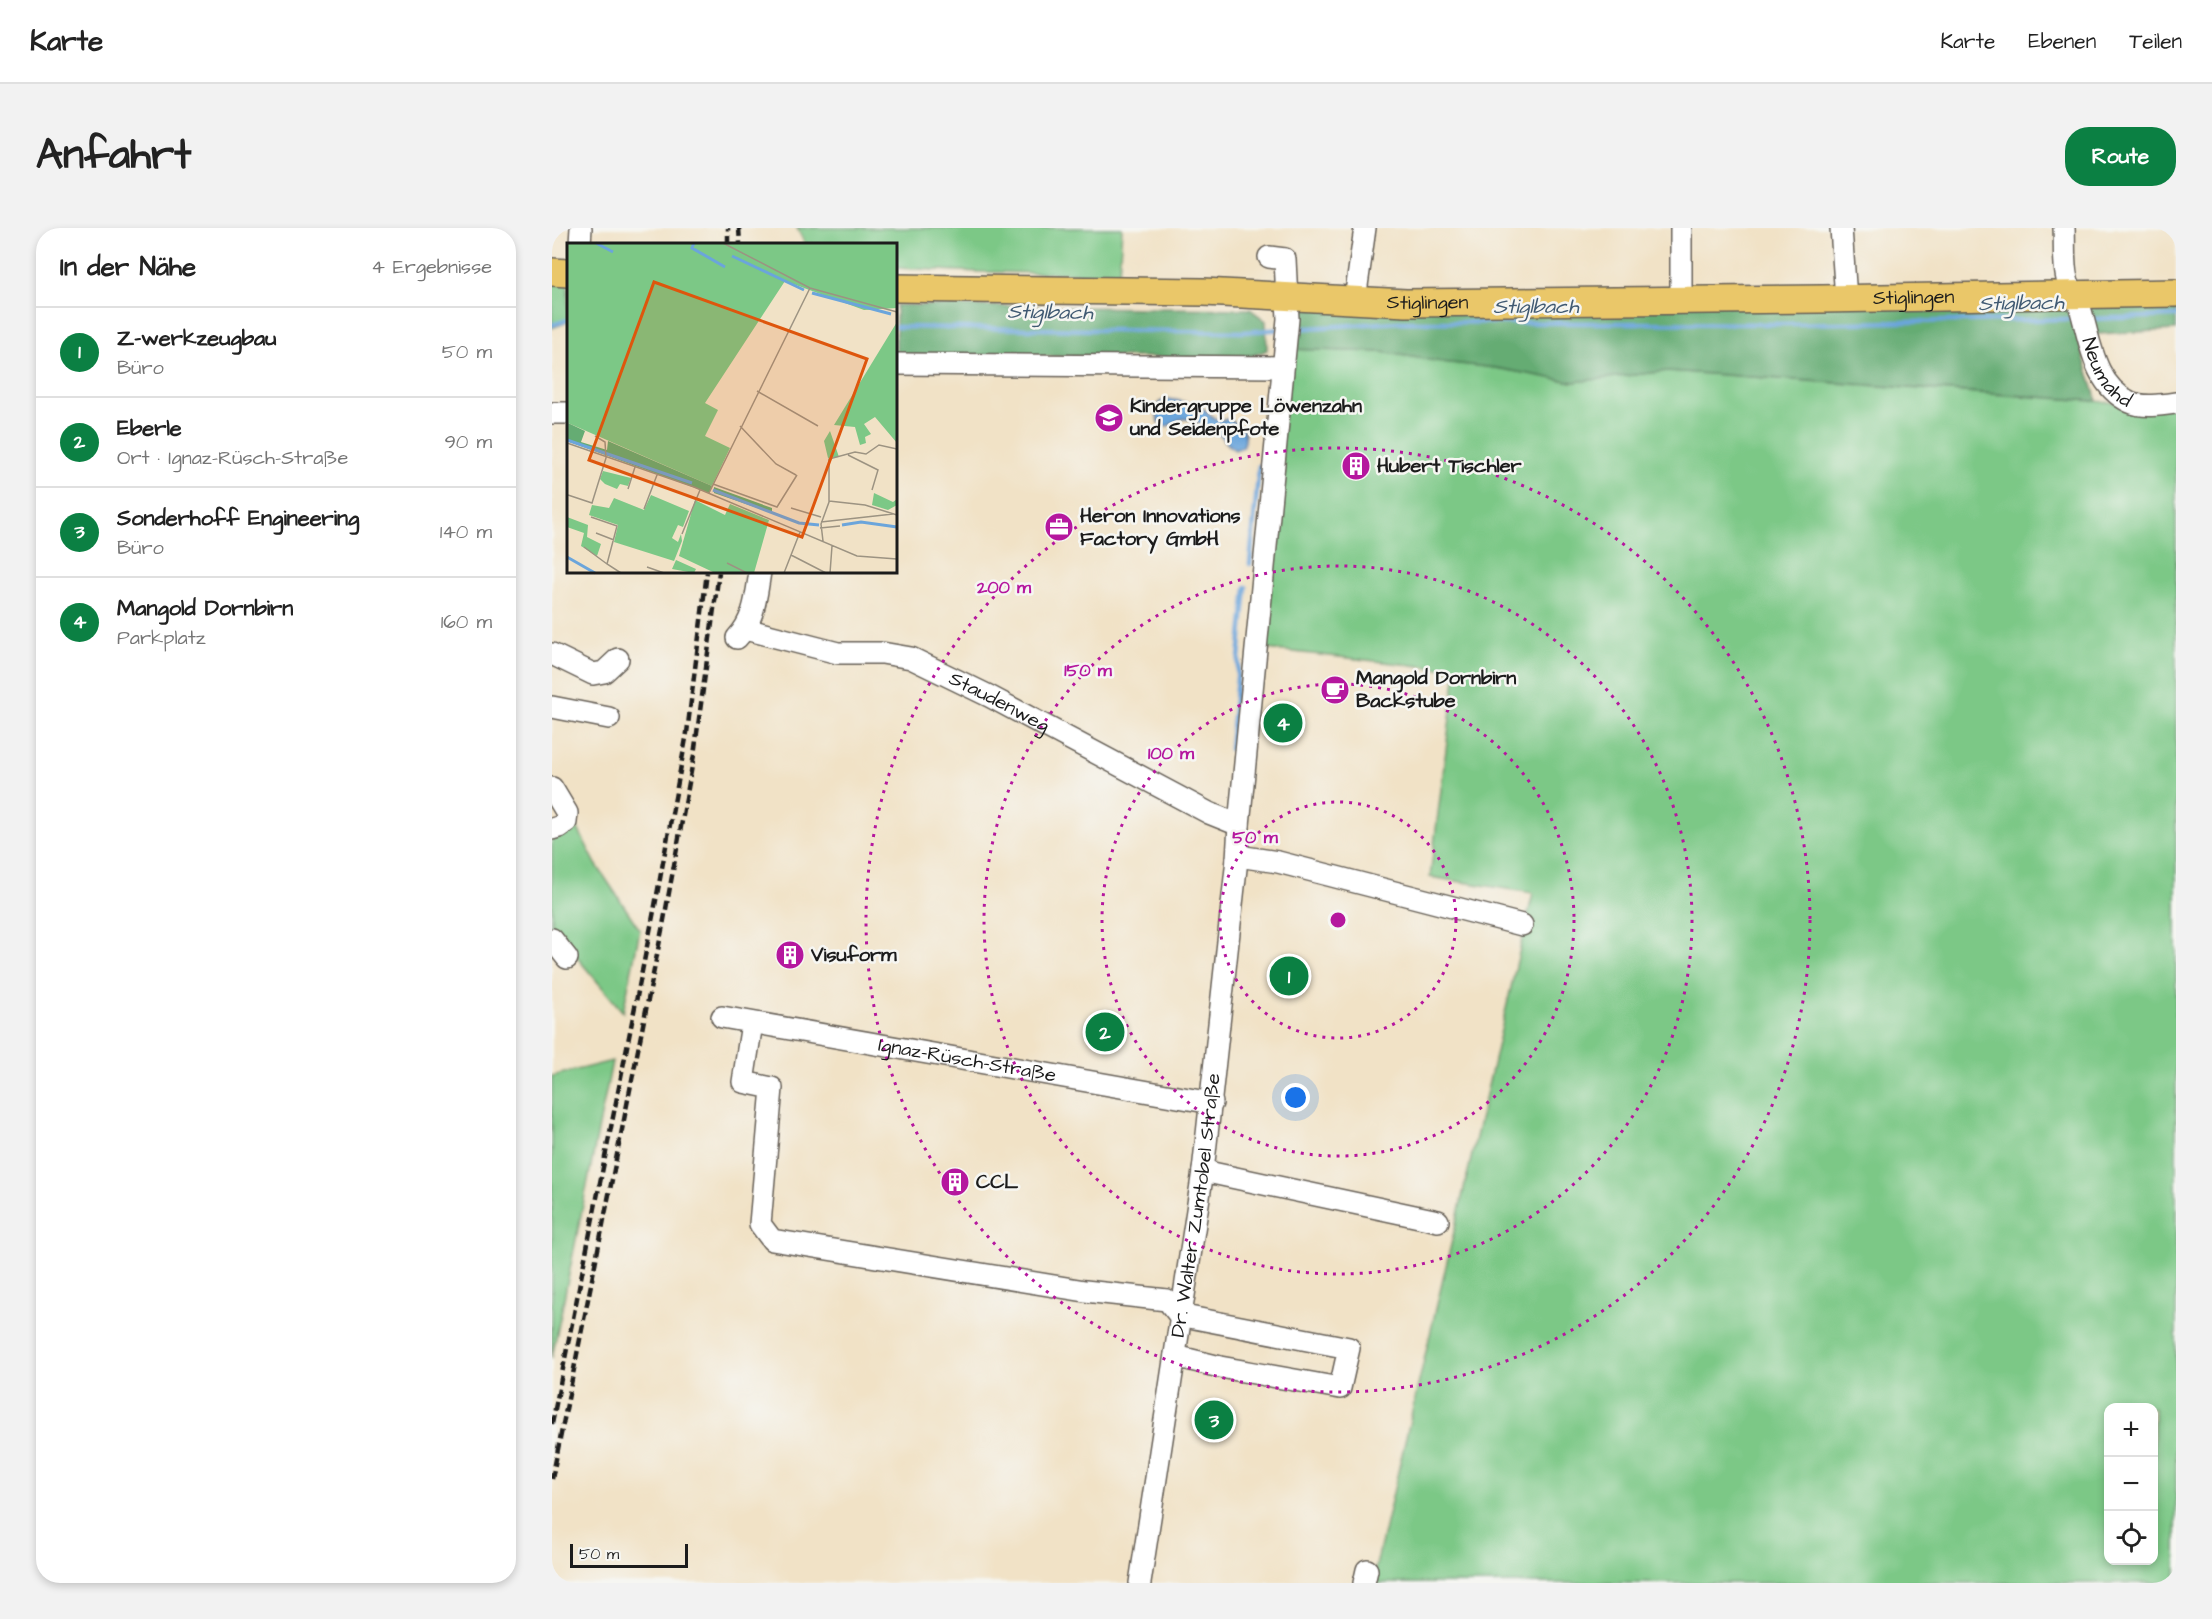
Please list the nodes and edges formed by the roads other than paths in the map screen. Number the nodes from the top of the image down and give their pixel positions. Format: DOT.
graph roads {
  1 [pos="581,228"];
  2 [pos="1365,228"];
  3 [pos="1681,228"];
  4 [pos="1841,228"];
  5 [pos="2067,240"];
  6 [pos="580,243"];
  7 [pos="1269,256"];
  8 [pos="552,272"];
  9 [pos="567,273"];
  10 [pos="897,288"];
  11 [pos="2176,293"];
  12 [pos="1681,299"];
  13 [pos="1846,299"];
  14 [pos="1355,300"];
  15 [pos="2078,302"];
  16 [pos="1287,318"];
  17 [pos="897,364"];
  18 [pos="1282,367"];
  19 [pos="2176,403"];
  20 [pos="567,412"];
  21 [pos="552,413"];
  22 [pos="760,573"];
  23 [pos="552,654"];
  24 [pos="618,658"];
  25 [pos="552,707"];
  26 [pos="609,718"];
  27 [pos="552,788"];
  28 [pos="559,825"];
  29 [pos="1239,825"];
  30 [pos="1237,859"];
  31 [pos="1522,925"];
  32 [pos="552,939"];
  33 [pos="567,958"];
  34 [pos="722,1017"];
  35 [pos="752,1023"];
  36 [pos="1212,1103"];
  37 [pos="1203,1171"];
  38 [pos="1438,1221"];
  39 [pos="1179,1316"];
  40 [pos="1174,1356"];
  41 [pos="1140,1583"];
  1 -- 6 [label="street"];
  2 -- 14 [label="street"];
  3 -- 12 [label="street"];
  4 -- 13 [label="street"];
  5 -- 15 [label="street, Neumahd"];
  7 -- 16 [label="street, Dr. Walter Zumtobel Straße"];
  8 -- 9 [label="main road"];
  10 -- 16 [label="main road, Stiglingen"];
  11 -- 15 [label="main road, Stiglingen"];
  12 -- 13 [label="main road, Stiglingen"];
  12 -- 14 [label="main road, Stiglingen"];
  13 -- 15 [label="main road, Stiglingen"];
  14 -- 16 [label="main road, Stiglingen"];
  15 -- 19 [label="street, Neumahd"];
  16 -- 18 [label="street, Dr. Walter Zumtobel Straße"];
  17 -- 18 [label="street"];
  18 -- 29 [label="street, Dr. Walter Zumtobel Straße"];
  20 -- 21 [label="street"];
  22 -- 29 [label="street, Staudenweg"];
  23 -- 24 [label="street"];
  25 -- 26 [label="street"];
  27 -- 28 [label="street"];
  29 -- 30 [label="street, Dr. Walter Zumtobel Straße"];
  30 -- 31 [label="street"];
  30 -- 36 [label="street, Dr. Walter Zumtobel Straße"];
  32 -- 33 [label="street"];
  34 -- 35 [label="street, Ignaz-Rüsch-Straße"];
  35 -- 36 [label="street, Ignaz-Rüsch-Straße"];
  35 -- 39 [label="street"];
  36 -- 37 [label="street, Dr. Walter Zumtobel Straße"];
  37 -- 38 [label="street"];
  37 -- 39 [label="street, Dr. Walter Zumtobel Straße"];
  39 -- 40 [label="street, Dr. Walter Zumtobel Straße"];
  39 -- 40 [label="street"];
  40 -- 41 [label="street, Dr. Walter Zumtobel Straße"];
}
